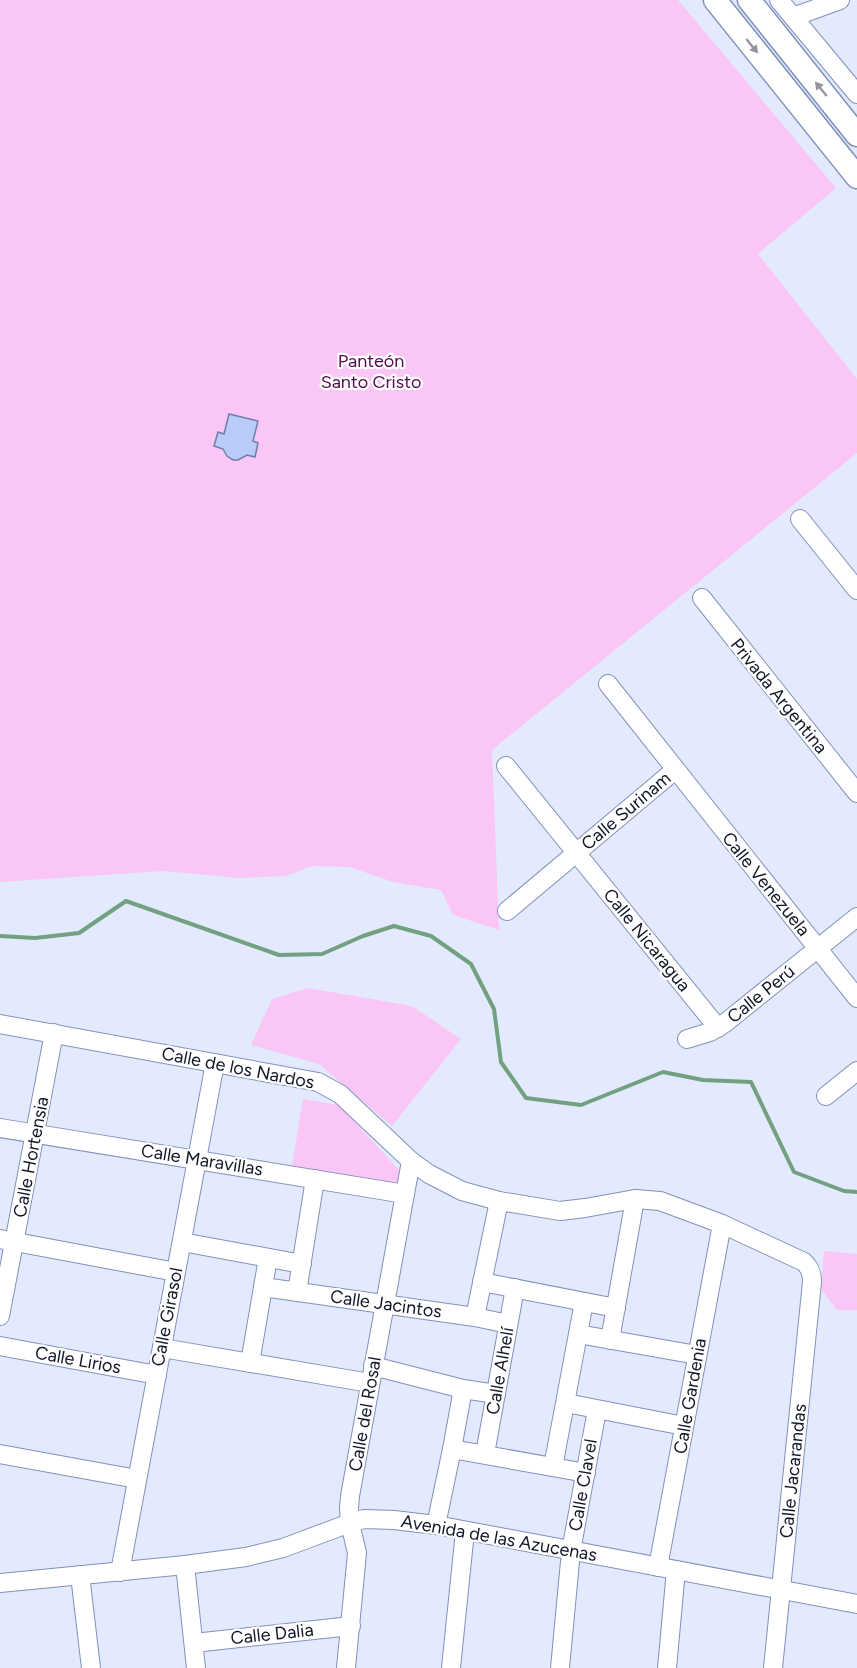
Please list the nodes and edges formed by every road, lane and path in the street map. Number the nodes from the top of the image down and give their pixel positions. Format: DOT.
graph roads {
  1 [pos="715,0"];
  2 [pos="749,0"];
  3 [pos="778,0"];
  4 [pos="840,0"];
  5 [pos="793,17"];
  6 [pos="853,83"];
  7 [pos="857,135"];
  8 [pos="855,172"];
  9 [pos="800,519"];
  10 [pos="857,590"];
  11 [pos="702,598"];
  12 [pos="608,684"];
  13 [pos="506,766"];
  14 [pos="675,770"];
  15 [pos="857,793"];
  16 [pos="576,852"];
  17 [pos="507,911"];
  18 [pos="857,917"];
  19 [pos="818,948"];
  20 [pos="857,998"];
  21 [pos="0,1024"];
  22 [pos="718,1028"];
  23 [pos="54,1033"];
  24 [pos="687,1039"];
  25 [pos="215,1063"];
  26 [pos="857,1071"];
  27 [pos="826,1096"];
  28 [pos="0,1128"];
  29 [pos="35,1134"];
  30 [pos="197,1159"];
  31 [pos="411,1161"];
  32 [pos="315,1179"];
  33 [pos="405,1194"];
  34 [pos="635,1200"];
  35 [pos="498,1201"];
  36 [pos="722,1224"];
  37 [pos="7,1241"];
  38 [pos="182,1242"];
  39 [pos="268,1258"];
  40 [pos="302,1264"];
  41 [pos="176,1272"];
  42 [pos="482,1282"];
  43 [pos="263,1287"];
  44 [pos="515,1288"];
  45 [pos="297,1292"];
  46 [pos="584,1302"];
  47 [pos="384,1304"];
  48 [pos="616,1308"];
  49 [pos="0,1316"];
  50 [pos="476,1317"];
  51 [pos="508,1324"];
  52 [pos="578,1334"];
  53 [pos="610,1340"];
  54 [pos="0,1346"];
  55 [pos="162,1348"];
  56 [pos="698,1355"];
  57 [pos="250,1362"];
  58 [pos="371,1374"];
  59 [pos="157,1375"];
  60 [pos="463,1389"];
  61 [pos="496,1394"];
  62 [pos="566,1403"];
  63 [pos="597,1410"];
  64 [pos="684,1426"];
  65 [pos="452,1449"];
  66 [pos="0,1454"];
  67 [pos="485,1454"];
  68 [pos="552,1467"];
  69 [pos="586,1473"];
  70 [pos="137,1479"];
  71 [pos="350,1522"];
  72 [pos="436,1525"];
  73 [pos="465,1531"];
  74 [pos="571,1551"];
  75 [pos="185,1565"];
  76 [pos="667,1569"];
  77 [pos="120,1572"];
  78 [pos="80,1575"];
  79 [pos="0,1583"];
  80 [pos="781,1590"];
  81 [pos="857,1604"];
  82 [pos="351,1626"];
  83 [pos="194,1643"];
  84 [pos="91,1668"];
  85 [pos="196,1668"];
  86 [pos="346,1668"];
  87 [pos="452,1668"];
  88 [pos="560,1668"];
  89 [pos="667,1668"];
  90 [pos="773,1668"];
  1 -- 8 [label="main road, one-way"];
  7 -- 2 [label="main road, one-way"];
  3 -- 5 [label="street"];
  4 -- 5 [label="street"];
  5 -- 6 [label="street"];
  9 -- 10 [label="street"];
  11 -- 15 [label="street, Privada Argentina"];
  12 -- 14 [label="street, Calle Venezuela"];
  13 -- 16 [label="street, Calle Nicaragua"];
  14 -- 16 [label="street, Calle Surinam"];
  14 -- 19 [label="street, Calle Venezuela"];
  16 -- 17 [label="street, Calle Surinam"];
  16 -- 22 [label="street, Calle Nicaragua"];
  18 -- 19 [label="street, Calle Perú"];
  19 -- 20 [label="street, Calle Venezuela"];
  19 -- 22 [label="street, Calle Perú"];
  21 -- 23 [label="street, Calle de los Nardos"];
  22 -- 24 [label="street, Calle Perú"];
  23 -- 25 [label="street, Calle de los Nardos"];
  23 -- 29 [label="street, Calle Hortensia"];
  25 -- 30 [label="street, Calle Girasol"];
  25 -- 31 [label="street, Calle de los Nardos"];
  26 -- 27 [label="street"];
  28 -- 29 [label="street, Calle Maravillas"];
  29 -- 30 [label="street, Calle Maravillas"];
  29 -- 37 [label="street, Calle Hortensia"];
  30 -- 32 [label="street, Calle Maravillas"];
  30 -- 38 [label="street, Calle Girasol"];
  31 -- 33 [label="street, Calle del Rosal"];
  31 -- 35 [label="street, Calle de los Nardos"];
  32 -- 33 [label="street, Calle Maravillas"];
  32 -- 40 [label="street"];
  33 -- 47 [label="street, Calle del Rosal"];
  34 -- 35 [label="street, Calle de los Nardos"];
  34 -- 36 [label="street, Calle de los Nardos"];
  34 -- 48 [label="street"];
  35 -- 42 [label="street, Calle Alhelí"];
  36 -- 56 [label="street, Calle Gardenia"];
  36 -- 80 [label="street, Calle Jacarandas"];
  37 -- 41 [label="street"];
  37 -- 49 [label="street, Calle Hortensia"];
  38 -- 39 [label="street"];
  38 -- 41 [label="street, Calle Girasol"];
  39 -- 40 [label="street"];
  39 -- 43 [label="street"];
  40 -- 45 [label="street"];
  41 -- 55 [label="street, Calle Girasol"];
  42 -- 44 [label="street"];
  42 -- 50 [label="street, Calle Alhelí"];
  43 -- 45 [label="street, Calle Jacintos"];
  43 -- 57 [label="street"];
  44 -- 46 [label="street"];
  44 -- 51 [label="street, Calle Alhelí"];
  45 -- 47 [label="street, Calle Jacintos"];
  46 -- 48 [label="street"];
  46 -- 52 [label="street, Calle Clavel"];
  47 -- 50 [label="street, Calle Jacintos"];
  47 -- 58 [label="street, Calle del Rosal"];
  48 -- 53 [label="street"];
  50 -- 51 [label="street, Calle Jacintos"];
  51 -- 61 [label="street, Calle Alhelí"];
  52 -- 53 [label="street"];
  52 -- 62 [label="street, Calle Clavel"];
  53 -- 56 [label="street"];
  54 -- 59 [label="street, Calle Lirios"];
  55 -- 57 [label="street"];
  55 -- 59 [label="street, Calle Girasol"];
  56 -- 64 [label="street, Calle Gardenia"];
  57 -- 58 [label="street"];
  58 -- 60 [label="street"];
  58 -- 71 [label="street, Calle del Rosal"];
  59 -- 70 [label="street, Calle Girasol"];
  60 -- 61 [label="street"];
  60 -- 65 [label="street, Calle Alhelí"];
  61 -- 67 [label="street, Calle Alhelí"];
  62 -- 63 [label="street"];
  62 -- 68 [label="street, Calle Clavel"];
  63 -- 64 [label="street"];
  63 -- 69 [label="street, Calle Clavel"];
  64 -- 76 [label="street, Calle Gardenia"];
  65 -- 67 [label="street"];
  65 -- 72 [label="street, Calle Alhelí"];
  66 -- 70 [label="street"];
  67 -- 68 [label="street"];
  68 -- 69 [label="street"];
  69 -- 74 [label="street, Calle Clavel"];
  70 -- 77 [label="street, Calle Girasol"];
  71 -- 72 [label="street, Avenida de las Azucenas"];
  71 -- 75 [label="street, Avenida de las Azucenas"];
  71 -- 82 [label="street, Calle del Rosal"];
  72 -- 73 [label="street, Avenida de las Azucenas"];
  73 -- 74 [label="street, Avenida de las Azucenas"];
  73 -- 87 [label="street"];
  74 -- 76 [label="street, Avenida de las Azucenas"];
  74 -- 88 [label="street, Calle Clavel"];
  75 -- 77 [label="street, Avenida de las Azucenas"];
  75 -- 83 [label="street"];
  76 -- 80 [label="street, Avenida de las Azucenas"];
  76 -- 89 [label="street, Calle Gardenia"];
  77 -- 78 [label="street, Avenida de las Azucenas"];
  78 -- 79 [label="street, Avenida de las Azucenas"];
  78 -- 84 [label="street"];
  80 -- 81 [label="street, Avenida de las Azucenas"];
  80 -- 90 [label="street, Calle Jacarandas"];
  82 -- 83 [label="street, Calle Dalia"];
  82 -- 86 [label="street, Calle del Rosal"];
  83 -- 85 [label="street"];
}
